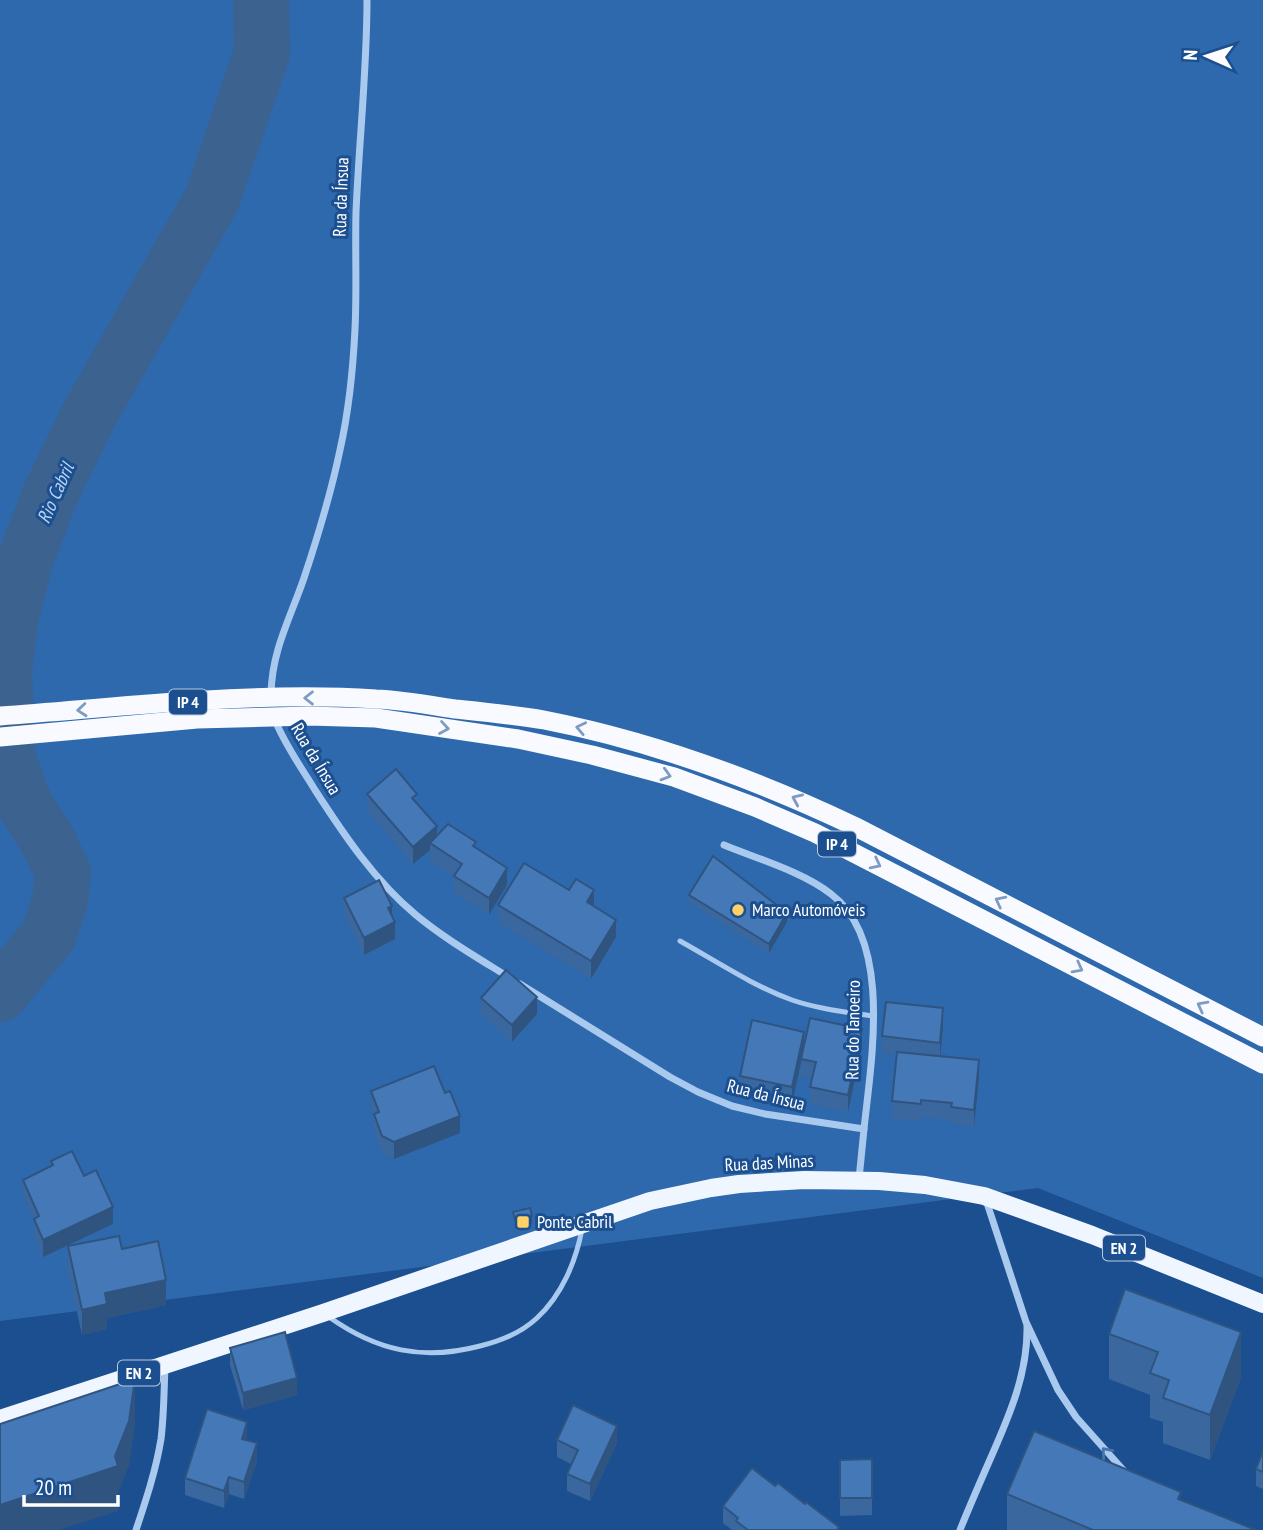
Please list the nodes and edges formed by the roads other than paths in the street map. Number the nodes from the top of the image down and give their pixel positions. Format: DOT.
graph roads {
  1 [pos="367,0"];
  2 [pos="377,708"];
  3 [pos="0,716"];
  4 [pos="0,737"];
  5 [pos="724,845"];
  6 [pos="680,941"];
  7 [pos="873,1016"];
  8 [pos="1263,1037"];
  9 [pos="1263,1064"];
  10 [pos="864,1129"];
  11 [pos="859,1181"];
  12 [pos="984,1196"];
  13 [pos="583,1224"];
  14 [pos="1263,1304"];
  15 [pos="323,1313"];
  16 [pos="1027,1322"];
  17 [pos="165,1365"];
  18 [pos="0,1419"];
  19 [pos="1130,1478"];
  20 [pos="136,1530"];
  21 [pos="960,1530"];
  1 -- 10 [label="street, Rua da Ínsua"];
  2 -- 3 [label="highway, IP 4, one-way"];
  2 -- 4 [label="highway, IP 4"];
  8 -- 2 [label="highway, IP 4, one-way"];
  2 -- 9 [label="highway, IP 4, one-way"];
  5 -- 7 [label="street, Rua do Tanoeiro"];
  6 -- 7 [label="lane"];
  7 -- 10 [label="street, Rua do Tanoeiro"];
  10 -- 11 [label="street"];
  11 -- 12 [label="main road, Rua das Minas / EN 2"];
  11 -- 13 [label="main road, Rua das Minas / EN 2"];
  12 -- 14 [label="main road, Rua das Minas / EN 2"];
  12 -- 16 [label="street"];
  13 -- 15 [label="main road, Rua das Minas / EN 2"];
  13 -- 15 [label="lane"];
  15 -- 17 [label="main road, Rua das Minas / EN 2"];
  19 -- 16 [label="street, one-way"];
  16 -- 21 [label="street"];
  17 -- 18 [label="main road, EN 2"];
  17 -- 20 [label="street"];
}
